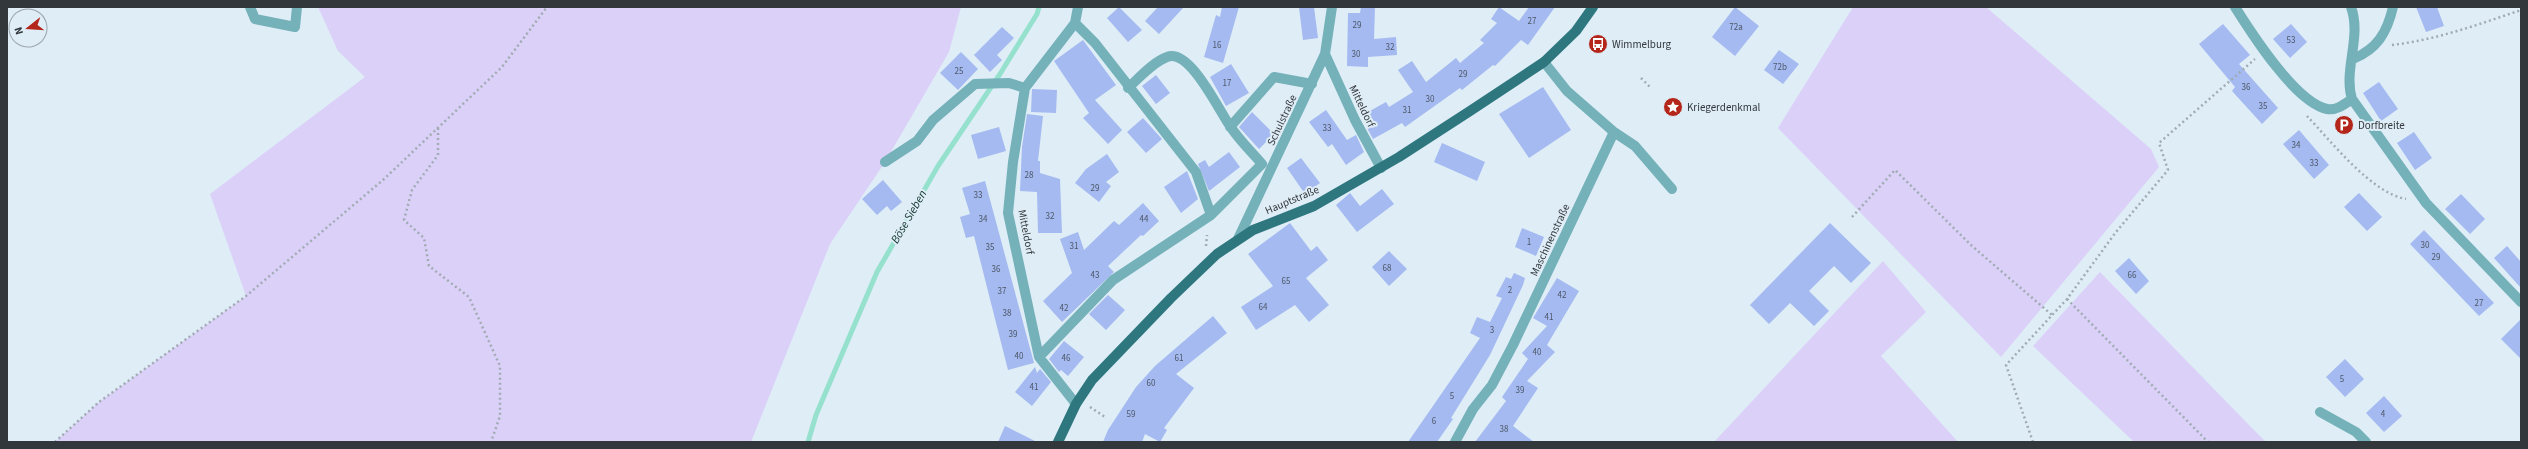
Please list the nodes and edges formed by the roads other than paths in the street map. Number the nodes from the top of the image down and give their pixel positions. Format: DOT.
graph roads {
  1 [pos="250,7"];
  2 [pos="297,7"];
  3 [pos="1078,7"];
  4 [pos="1332,7"];
  5 [pos="1594,7"];
  6 [pos="2235,7"];
  7 [pos="2351,7"];
  8 [pos="2393,7"];
  9 [pos="1075,23"];
  10 [pos="1325,54"];
  11 [pos="2353,59"];
  12 [pos="1544,62"];
  13 [pos="1312,84"];
  14 [pos="1025,88"];
  15 [pos="1128,88"];
  16 [pos="2352,99"];
  17 [pos="1230,126"];
  18 [pos="1614,132"];
  19 [pos="885,162"];
  20 [pos="1381,168"];
  21 [pos="1672,189"];
  22 [pos="1211,215"];
  23 [pos="1238,239"];
  24 [pos="2521,302"];
  25 [pos="1039,357"];
  26 [pos="1077,402"];
  27 [pos="2320,412"];
  28 [pos="1058,442"];
  29 [pos="1455,442"];
  30 [pos="2366,442"];
  1 -- 2 [label="street"];
  3 -- 9 [label="street, Mitteldorf"];
  4 -- 10 [label="street, Schulstraße"];
  5 -- 12 [label="main road, Hauptstraße"];
  6 -- 16 [label="street"];
  7 -- 11 [label="street"];
  8 -- 11 [label="street"];
  9 -- 14 [label="street, Mitteldorf"];
  9 -- 15 [label="street"];
  10 -- 13 [label="street, Schulstraße"];
  10 -- 20 [label="street, Mitteldorf"];
  11 -- 16 [label="street"];
  12 -- 18 [label="street"];
  12 -- 20 [label="main road, Hauptstraße"];
  13 -- 17 [label="street"];
  13 -- 23 [label="street, Schulstraße"];
  14 -- 19 [label="street"];
  14 -- 25 [label="street, Mitteldorf"];
  15 -- 17 [label="street"];
  15 -- 22 [label="street"];
  16 -- 24 [label="street"];
  17 -- 22 [label="street"];
  18 -- 21 [label="street"];
  18 -- 29 [label="street, Maschinenstraße"];
  20 -- 23 [label="main road, Hauptstraße"];
  22 -- 25 [label="street"];
  23 -- 26 [label="main road, Hauptstraße"];
  25 -- 26 [label="street, Mitteldorf"];
  26 -- 28 [label="main road, Hauptstraße"];
  27 -- 30 [label="street"];
}
